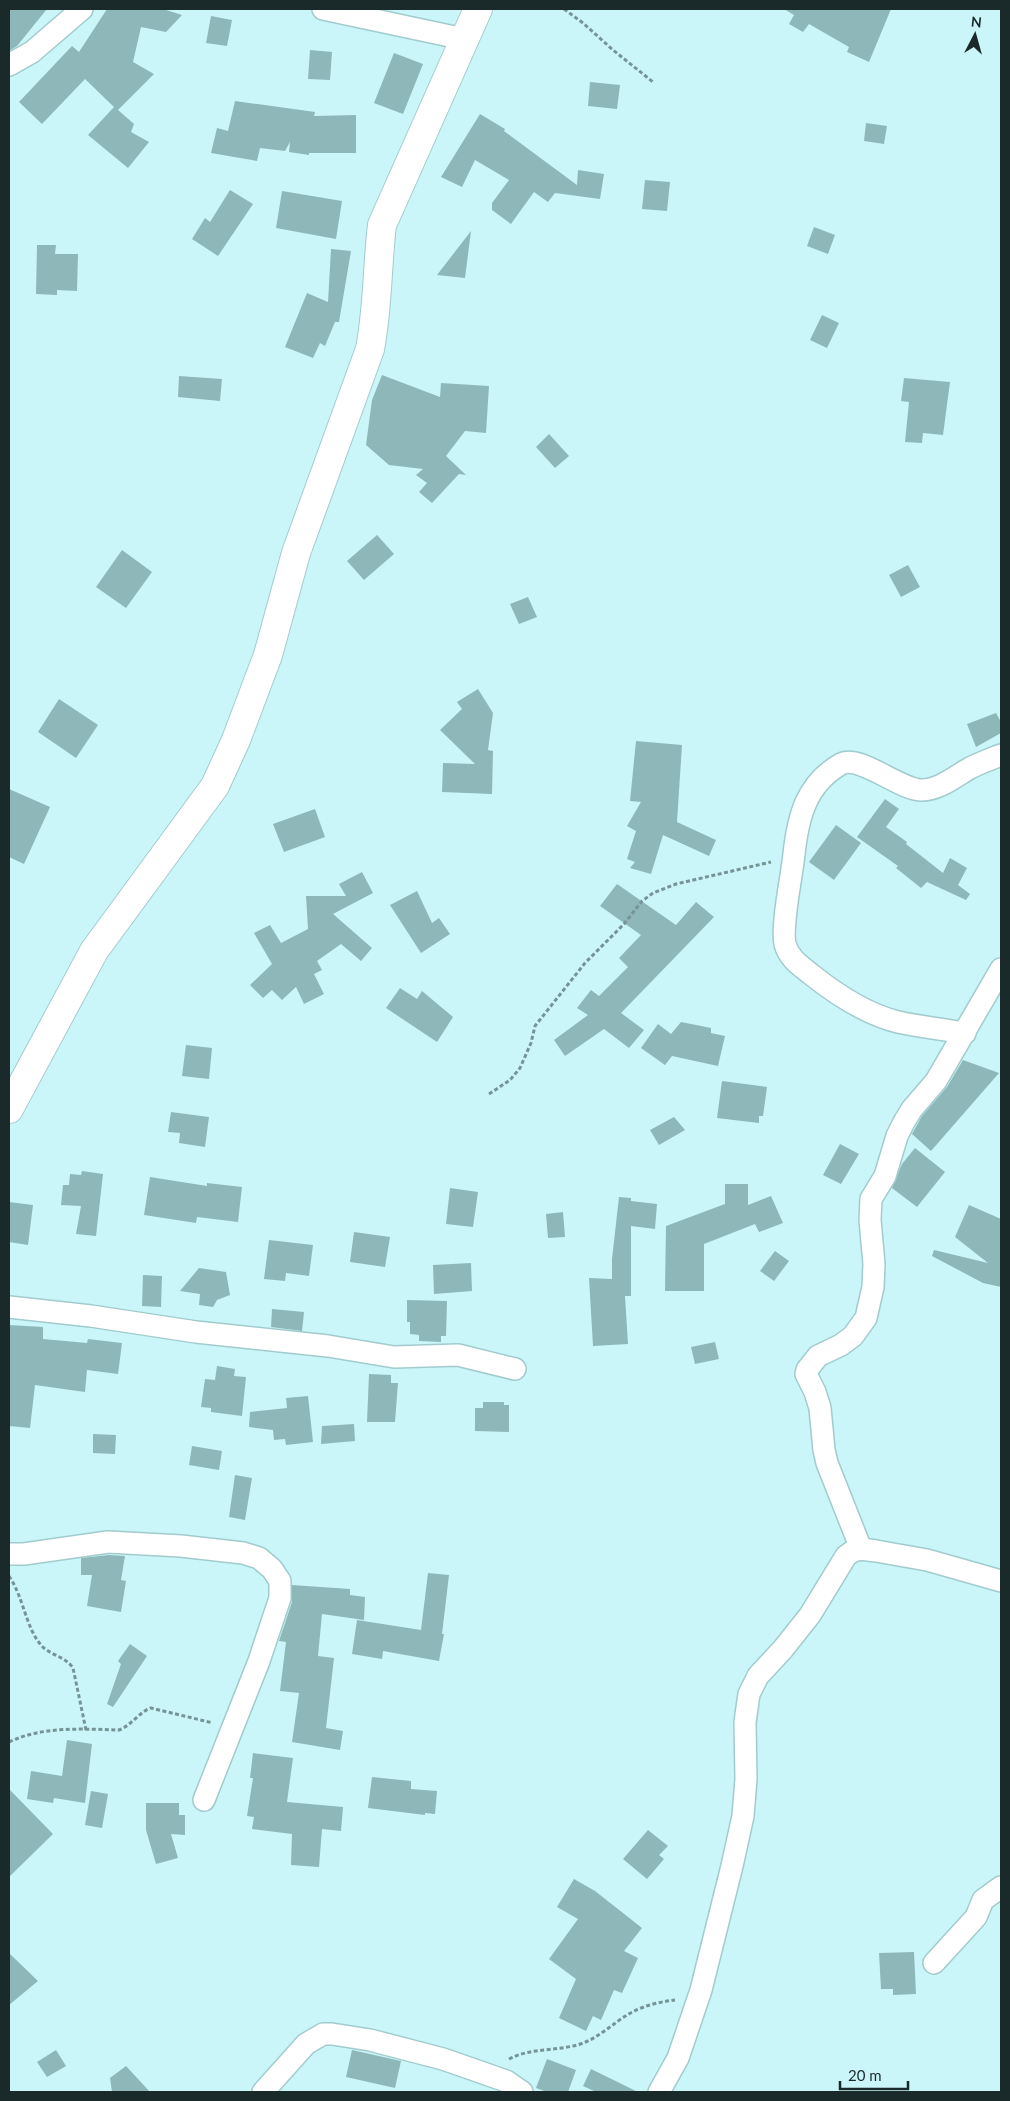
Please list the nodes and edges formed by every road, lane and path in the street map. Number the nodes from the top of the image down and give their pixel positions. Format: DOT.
graph roads {
  1 [pos="82,9"];
  2 [pos="323,9"];
  3 [pos="478,9"];
  4 [pos="564,9"];
  5 [pos="464,39"];
  6 [pos="9,66"];
  7 [pos="654,82"];
  8 [pos="1001,754"];
  9 [pos="794,858"];
  10 [pos="1001,969"];
  11 [pos="965,1033"];
  12 [pos="489,1094"];
  13 [pos="9,1109"];
  14 [pos="9,1307"];
  15 [pos="515,1369"];
  16 [pos="861,1550"];
  17 [pos="9,1554"];
  18 [pos="9,1576"];
  19 [pos="1001,1581"];
  20 [pos="233,1727"];
  21 [pos="86,1730"];
  22 [pos="9,1742"];
  23 [pos="204,1800"];
  24 [pos="1001,1888"];
  25 [pos="934,1963"];
  26 [pos="698,1998"];
  27 [pos="484,2072"];
  28 [pos="263,2092"];
  29 [pos="522,2092"];
  30 [pos="659,2092"];
  1 -- 6 [label="street"];
  2 -- 5 [label="street"];
  3 -- 5 [label="street"];
  4 -- 7 [label="path"];
  5 -- 13 [label="street"];
  8 -- 9 [label="street"];
  9 -- 11 [label="street"];
  9 -- 12 [label="path"];
  10 -- 11 [label="street"];
  11 -- 16 [label="street"];
  14 -- 15 [label="street"];
  16 -- 19 [label="street"];
  16 -- 26 [label="street"];
  17 -- 20 [label="street"];
  18 -- 21 [label="path"];
  20 -- 21 [label="path"];
  20 -- 23 [label="street"];
  21 -- 22 [label="path"];
  24 -- 25 [label="street"];
  26 -- 27 [label="path"];
  26 -- 30 [label="street"];
  27 -- 28 [label="street"];
  27 -- 29 [label="street"];
}
